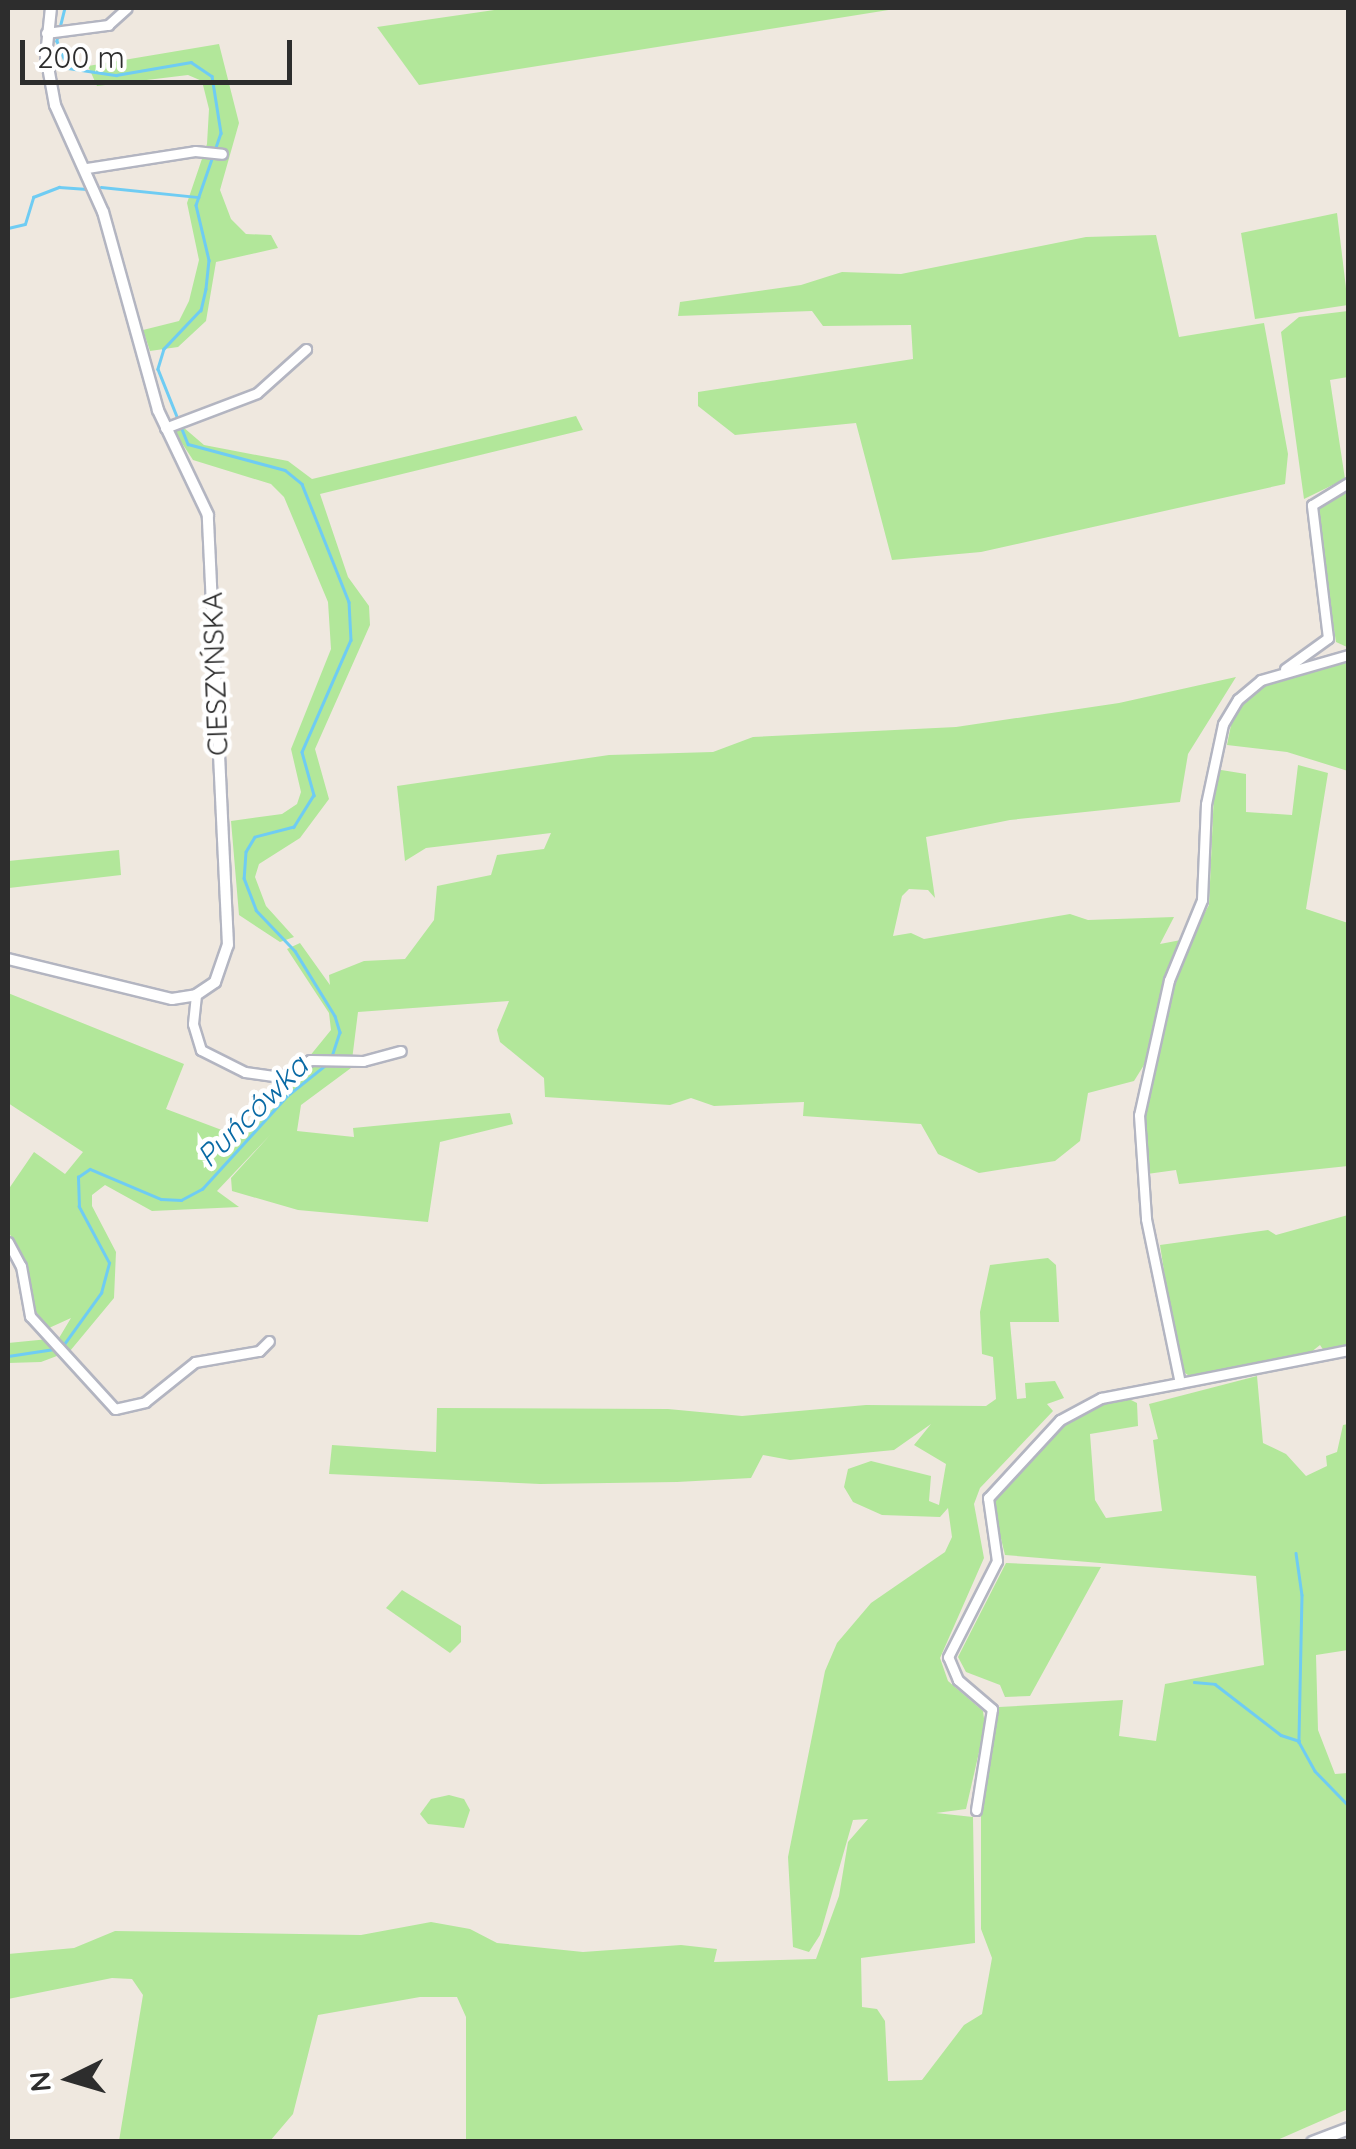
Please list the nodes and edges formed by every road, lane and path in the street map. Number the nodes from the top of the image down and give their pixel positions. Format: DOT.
graph roads {
  1 [pos="51,8"];
  2 [pos="127,8"];
  3 [pos="53,32"];
  4 [pos="216,152"];
  5 [pos="87,168"];
  6 [pos="306,348"];
  7 [pos="168,427"];
  8 [pos="1348,483"];
  9 [pos="1348,655"];
  10 [pos="1285,670"];
  11 [pos="8,959"];
  12 [pos="196,995"];
  13 [pos="401,1051"];
  14 [pos="8,1242"];
  15 [pos="269,1342"];
  16 [pos="1348,1350"];
  17 [pos="1180,1383"];
  18 [pos="976,1810"];
  19 [pos="1348,2128"];
  20 [pos="1312,2142"];
  1 -- 3 [label="street, CIESZYŃSKA"];
  2 -- 3 [label="street"];
  3 -- 5 [label="street, CIESZYŃSKA"];
  4 -- 5 [label="street"];
  5 -- 7 [label="street, CIESZYŃSKA"];
  6 -- 7 [label="street"];
  7 -- 12 [label="street, CIESZYŃSKA"];
  8 -- 10 [label="street"];
  9 -- 10 [label="street"];
  10 -- 17 [label="street"];
  11 -- 12 [label="street"];
  12 -- 13 [label="street"];
  14 -- 15 [label="street"];
  16 -- 17 [label="street"];
  17 -- 18 [label="street"];
  19 -- 20 [label="main road"];
}
